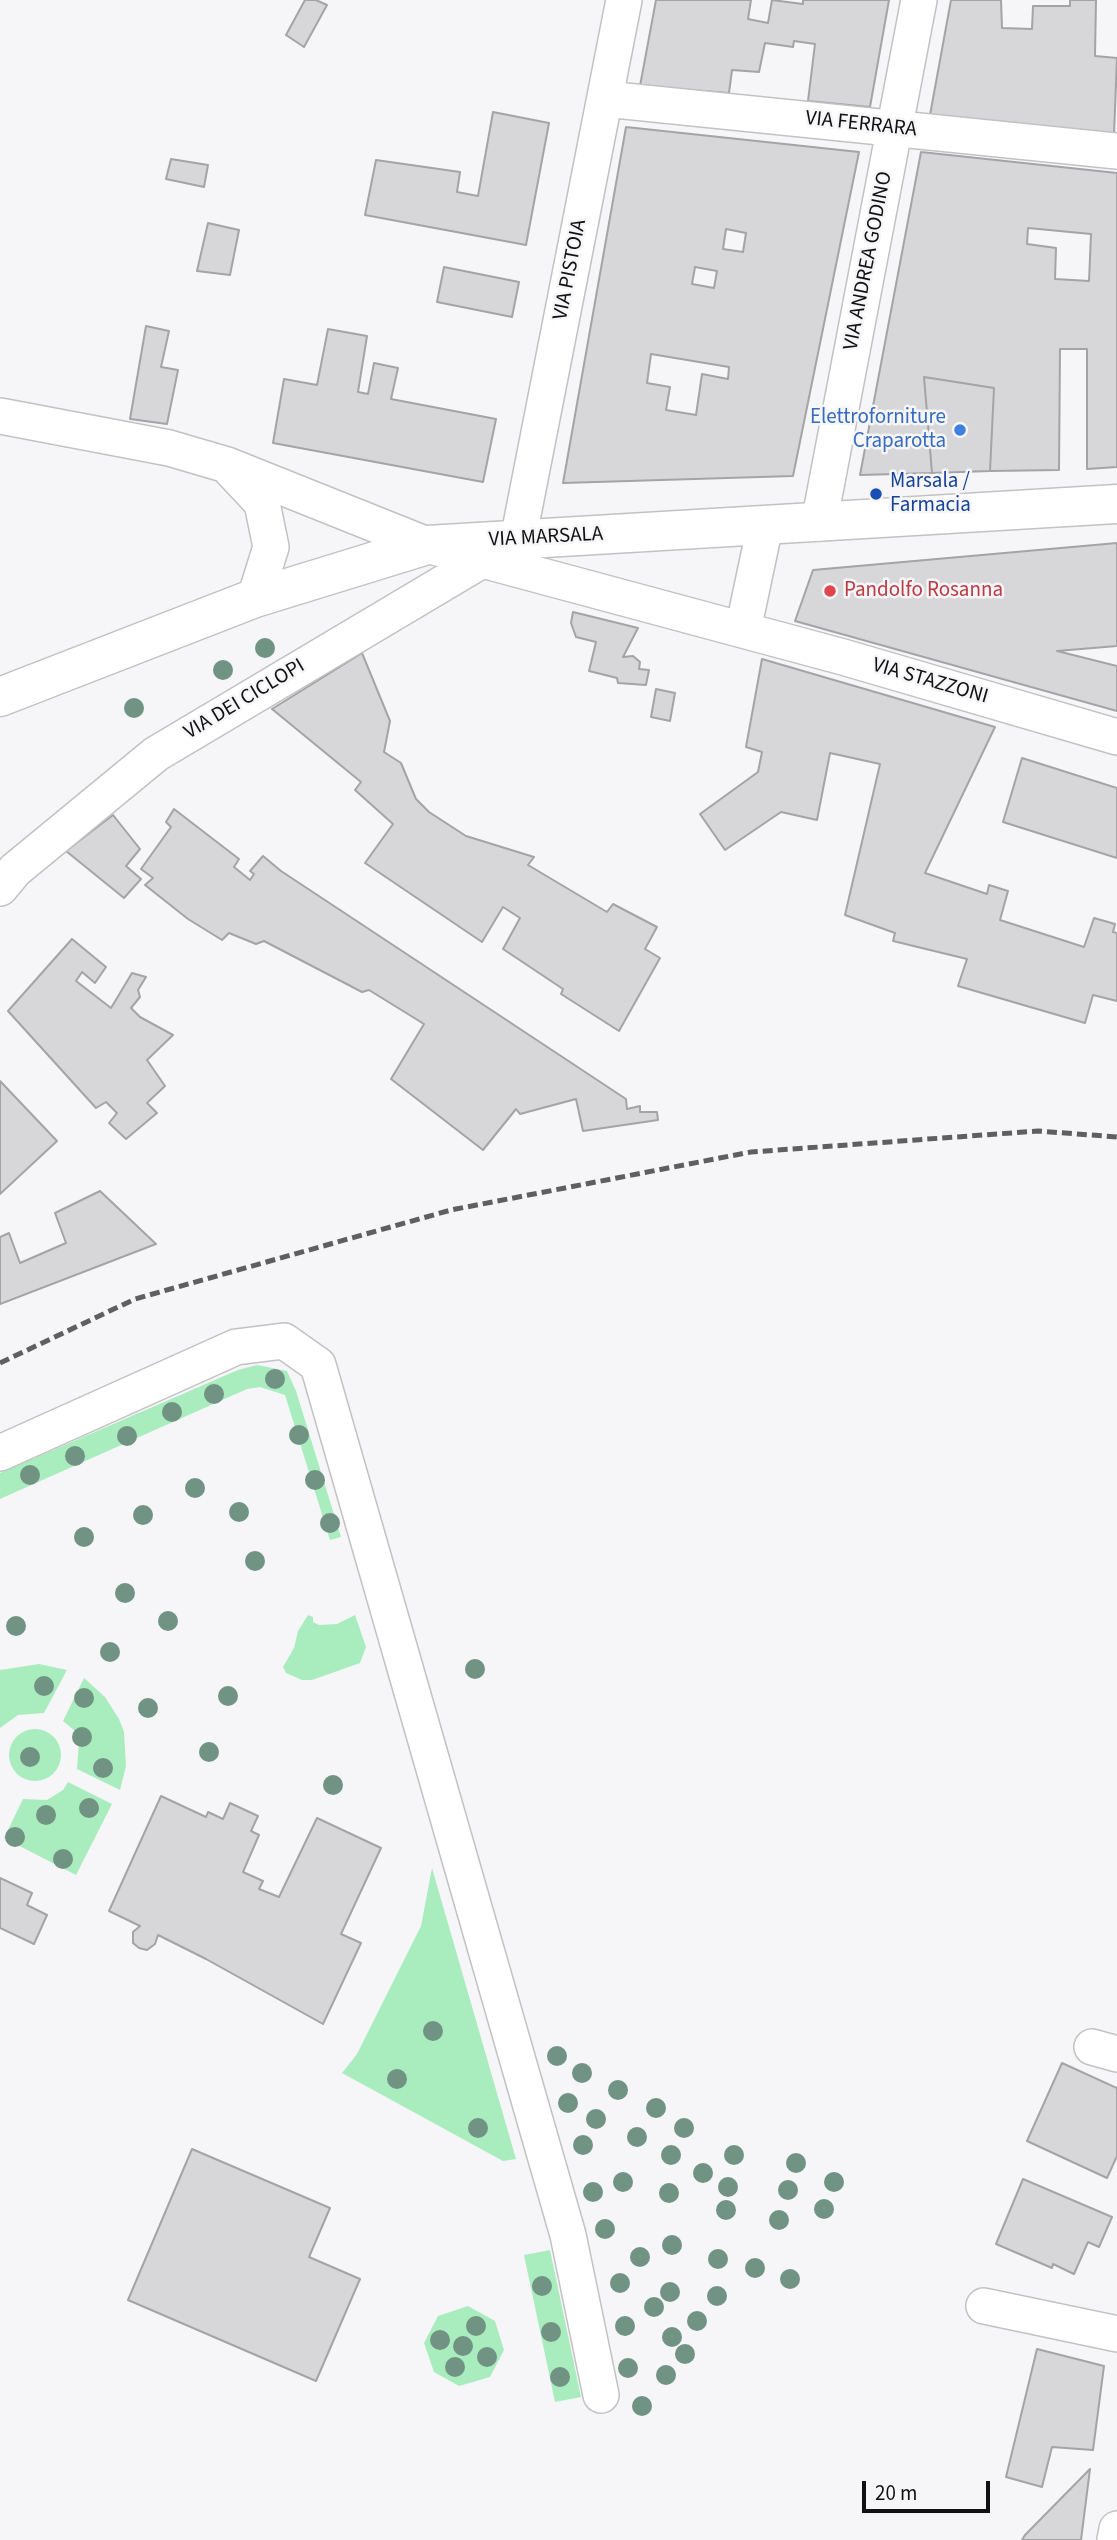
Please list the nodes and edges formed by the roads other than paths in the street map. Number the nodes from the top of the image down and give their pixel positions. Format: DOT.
graph roads {
  1 [pos="624,0"];
  2 [pos="919,0"];
  3 [pos="605,99"];
  4 [pos="894,128"];
  5 [pos="1117,151"];
  6 [pos="0,416"];
  7 [pos="227,465"];
  8 [pos="1117,504"];
  9 [pos="819,523"];
  10 [pos="765,526"];
  11 [pos="427,545"];
  12 [pos="504,547"];
  13 [pos="255,597"];
  14 [pos="743,630"];
  15 [pos="0,697"];
  16 [pos="1117,737"];
  17 [pos="0,888"];
  18 [pos="0,1453"];
  19 [pos="984,2306"];
  20 [pos="1117,2334"];
  21 [pos="601,2395"];
  22 [pos="1117,2529"];
  23 [pos="1115,2540"];
  1 -- 3 [label="street, VIA PISTOIA"];
  2 -- 4 [label="street, VIA ANDREA GODINO"];
  3 -- 4 [label="street, VIA FERRARA"];
  3 -- 12 [label="street, VIA PISTOIA"];
  4 -- 5 [label="street, VIA FERRARA"];
  4 -- 9 [label="street, VIA ANDREA GODINO"];
  6 -- 7 [label="street"];
  7 -- 11 [label="street"];
  7 -- 13 [label="street"];
  8 -- 9 [label="main road, VIA MARSALA"];
  9 -- 10 [label="main road, VIA MARSALA"];
  10 -- 12 [label="main road, VIA MARSALA"];
  10 -- 14 [label="street"];
  11 -- 12 [label="main road, VIA MARSALA"];
  11 -- 13 [label="main road, VIA MARSALA"];
  12 -- 14 [label="street, VIA STAZZONI"];
  12 -- 17 [label="street, VIA DEI CICLOPI"];
  13 -- 15 [label="main road, VIA MARSALA"];
  14 -- 16 [label="street, VIA STAZZONI"];
  18 -- 21 [label="street"];
  19 -- 20 [label="street"];
  22 -- 23 [label="street"];
}
